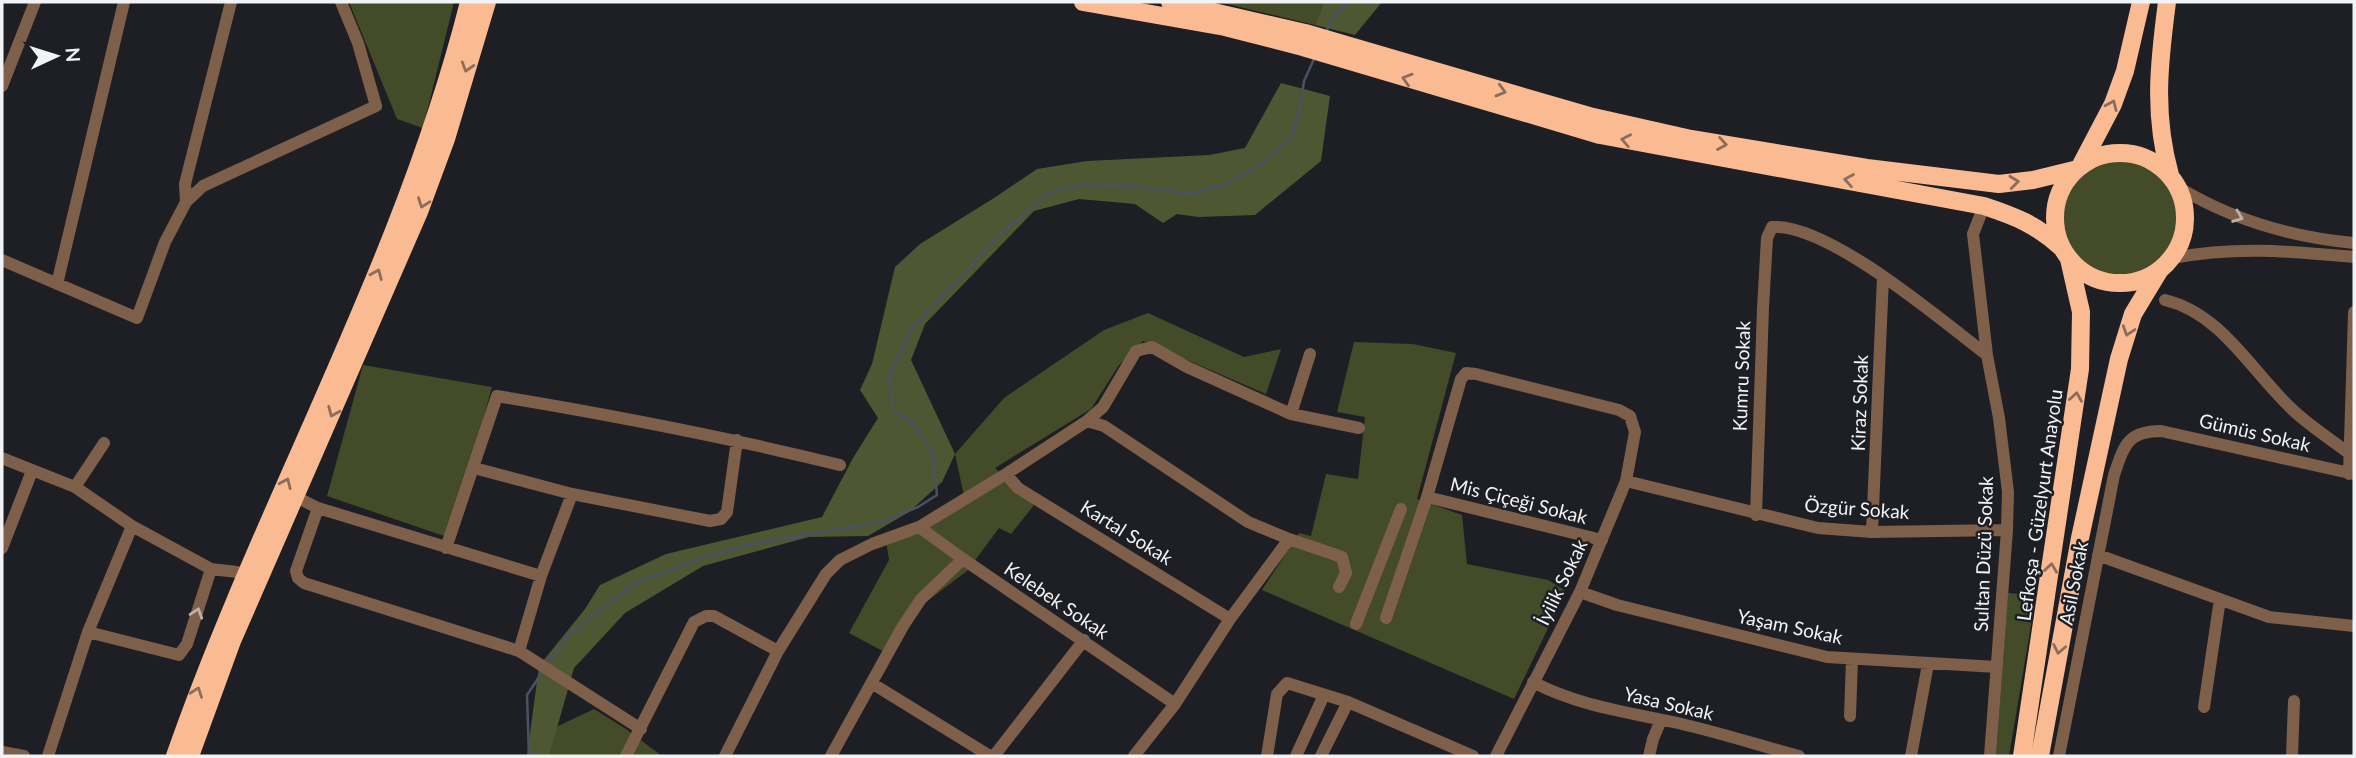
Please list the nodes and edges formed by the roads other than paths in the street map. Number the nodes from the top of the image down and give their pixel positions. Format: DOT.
graph roads {
  1 [pos="35,2"];
  2 [pos="124,2"];
  3 [pos="231,2"];
  4 [pos="341,2"];
  5 [pos="469,2"];
  6 [pos="487,2"];
  7 [pos="1083,2"];
  8 [pos="1170,2"];
  9 [pos="2141,2"];
  10 [pos="2166,2"];
  11 [pos="1304,40"];
  12 [pos="1338,50"];
  13 [pos="2,86"];
  14 [pos="2078,168"];
  15 [pos="2174,181"];
  16 [pos="186,202"];
  17 [pos="1984,206"];
  18 [pos="2354,243"];
  19 [pos="2065,253"];
  20 [pos="2354,257"];
  21 [pos="2,260"];
  22 [pos="2165,264"];
  23 [pos="1883,277"];
  24 [pos="57,284"];
  25 [pos="2165,300"];
  26 [pos="2354,312"];
  27 [pos="1310,354"];
  28 [pos="1987,355"];
  29 [pos="1291,414"];
  30 [pos="1087,421"];
  31 [pos="1359,428"];
  32 [pos="2147,431"];
  33 [pos="737,440"];
  34 [pos="104,443"];
  35 [pos="2350,454"];
  36 [pos="2,458"];
  37 [pos="840,465"];
  38 [pos="474,468"];
  39 [pos="32,471"];
  40 [pos="1006,474"];
  41 [pos="2352,474"];
  42 [pos="1626,481"];
  43 [pos="75,487"];
  44 [pos="572,495"];
  45 [pos="296,497"];
  46 [pos="1427,498"];
  47 [pos="318,508"];
  48 [pos="1401,509"];
  49 [pos="1756,515"];
  50 [pos="132,526"];
  51 [pos="919,527"];
  52 [pos="2007,530"];
  53 [pos="1872,532"];
  54 [pos="1289,539"];
  55 [pos="1602,540"];
  56 [pos="2,548"];
  57 [pos="446,548"];
  58 [pos="2098,555"];
  59 [pos="963,559"];
  60 [pos="211,569"];
  61 [pos="246,574"];
  62 [pos="541,576"];
  63 [pos="1339,587"];
  64 [pos="1580,592"];
  65 [pos="2220,599"];
  66 [pos="1386,618"];
  67 [pos="1230,619"];
  68 [pos="1356,624"];
  69 [pos="2354,626"];
  70 [pos="88,632"];
  71 [pos="1084,640"];
  72 [pos="778,651"];
  73 [pos="522,653"];
  74 [pos="1852,659"];
  75 [pos="1928,664"];
  76 [pos="1997,667"];
  77 [pos="1533,682"];
  78 [pos="873,684"];
  79 [pos="1324,695"];
  80 [pos="2294,701"];
  81 [pos="1348,702"];
  82 [pos="1175,704"];
  83 [pos="2204,707"];
  84 [pos="1850,716"];
  85 [pos="1661,720"];
  86 [pos="640,729"];
  87 [pos="2,752"];
  88 [pos="1763,752"];
  89 [pos="24,756"];
  90 [pos="48,756"];
  91 [pos="175,756"];
  92 [pos="193,756"];
  93 [pos="626,756"];
  94 [pos="725,756"];
  95 [pos="831,756"];
  96 [pos="992,756"];
  97 [pos="1134,756"];
  98 [pos="1267,756"];
  99 [pos="1296,756"];
  100 [pos="1321,756"];
  101 [pos="1473,756"];
  102 [pos="1496,756"];
  103 [pos="1649,756"];
  104 [pos="1799,756"];
  105 [pos="1911,756"];
  106 [pos="1990,756"];
  107 [pos="2022,756"];
  108 [pos="2040,756"];
  109 [pos="2059,756"];
  110 [pos="2292,756"];
  1 -- 13 [label="street"];
  2 -- 24 [label="street"];
  3 -- 16 [label="street"];
  4 -- 16 [label="street"];
  61 -- 5 [label="highway, one-way"];
  6 -- 45 [label="highway, one-way"];
  7 -- 11 [label="highway"];
  8 -- 11 [label="highway"];
  14 -- 9 [label="highway, one-way"];
  10 -- 15 [label="highway"];
  11 -- 12 [label="highway"];
  12 -- 14 [label="highway, one-way"];
  17 -- 12 [label="highway, one-way"];
  14 -- 15 [label="highway"];
  14 -- 19 [label="highway"];
  15 -- 18 [label="street, one-way"];
  15 -- 22 [label="highway"];
  16 -- 24 [label="street"];
  17 -- 19 [label="highway"];
  17 -- 28 [label="street, Sultan Düzü Sokak"];
  19 -- 22 [label="highway"];
  107 -- 19 [label="highway, Lefkoşa - Güzelyurt Anayolu, one-way"];
  20 -- 22 [label="street"];
  21 -- 24 [label="street"];
  22 -- 108 [label="highway, one-way"];
  23 -- 28 [label="street"];
  23 -- 49 [label="street, Kumru Sokak"];
  23 -- 53 [label="street, Kiraz Sokak"];
  25 -- 35 [label="street"];
  26 -- 35 [label="street"];
  27 -- 29 [label="street"];
  28 -- 52 [label="street, Sultan Düzü Sokak"];
  29 -- 30 [label="street"];
  29 -- 31 [label="street"];
  30 -- 40 [label="street"];
  30 -- 54 [label="street"];
  32 -- 41 [label="street, Gümüs Sokak"];
  32 -- 58 [label="street, Asil Sokak"];
  33 -- 37 [label="street"];
  33 -- 38 [label="street"];
  33 -- 44 [label="street"];
  34 -- 43 [label="street"];
  35 -- 41 [label="street"];
  36 -- 39 [label="street"];
  38 -- 44 [label="street"];
  38 -- 57 [label="street"];
  39 -- 43 [label="street"];
  39 -- 56 [label="street"];
  40 -- 51 [label="street"];
  40 -- 67 [label="street, Kartal Sokak"];
  42 -- 46 [label="street, İyilik Sokak"];
  42 -- 49 [label="street, Özgür Sokak"];
  42 -- 55 [label="street, İyilik Sokak"];
  43 -- 50 [label="street"];
  44 -- 62 [label="street"];
  45 -- 47 [label="street"];
  45 -- 92 [label="highway"];
  46 -- 55 [label="street, Mis Çiçeği Sokak"];
  46 -- 66 [label="street"];
  47 -- 57 [label="street"];
  47 -- 73 [label="street"];
  48 -- 68 [label="street"];
  49 -- 53 [label="street, Özgür Sokak"];
  50 -- 60 [label="street"];
  50 -- 70 [label="street"];
  51 -- 59 [label="street, Kelebek Sokak"];
  51 -- 72 [label="street"];
  52 -- 53 [label="street, Özgür Sokak"];
  52 -- 76 [label="street, Sultan Düzü Sokak"];
  54 -- 63 [label="street"];
  54 -- 67 [label="street"];
  55 -- 64 [label="street, İyilik Sokak"];
  57 -- 62 [label="street"];
  58 -- 65 [label="street"];
  58 -- 109 [label="street, Asil Sokak"];
  59 -- 71 [label="street, Kelebek Sokak"];
  59 -- 78 [label="street"];
  60 -- 61 [label="street"];
  70 -- 60 [label="street, one-way"];
  91 -- 61 [label="highway, one-way"];
  62 -- 73 [label="street"];
  64 -- 74 [label="street, Yaşam Sokak"];
  64 -- 77 [label="street, İyilik Sokak"];
  65 -- 69 [label="street"];
  65 -- 83 [label="street"];
  67 -- 82 [label="street"];
  70 -- 90 [label="street"];
  71 -- 82 [label="street, Kelebek Sokak"];
  71 -- 96 [label="street"];
  72 -- 86 [label="street"];
  72 -- 94 [label="street"];
  73 -- 86 [label="street"];
  74 -- 75 [label="street, Yaşam Sokak"];
  74 -- 84 [label="street"];
  75 -- 76 [label="street, Yaşam Sokak"];
  75 -- 105 [label="street"];
  76 -- 106 [label="street, Sultan Düzü Sokak"];
  77 -- 85 [label="street, Yasa Sokak"];
  77 -- 102 [label="street, İyilik Sokak"];
  78 -- 95 [label="street"];
  78 -- 96 [label="street"];
  79 -- 81 [label="street"];
  79 -- 98 [label="street"];
  79 -- 99 [label="street"];
  80 -- 110 [label="street"];
  81 -- 100 [label="street"];
  81 -- 101 [label="street"];
  82 -- 97 [label="street"];
  85 -- 88 [label="street, Yasa Sokak"];
  85 -- 103 [label="street"];
  86 -- 93 [label="street"];
  87 -- 89 [label="street"];
  88 -- 104 [label="street, Yasa Sokak"];
}
